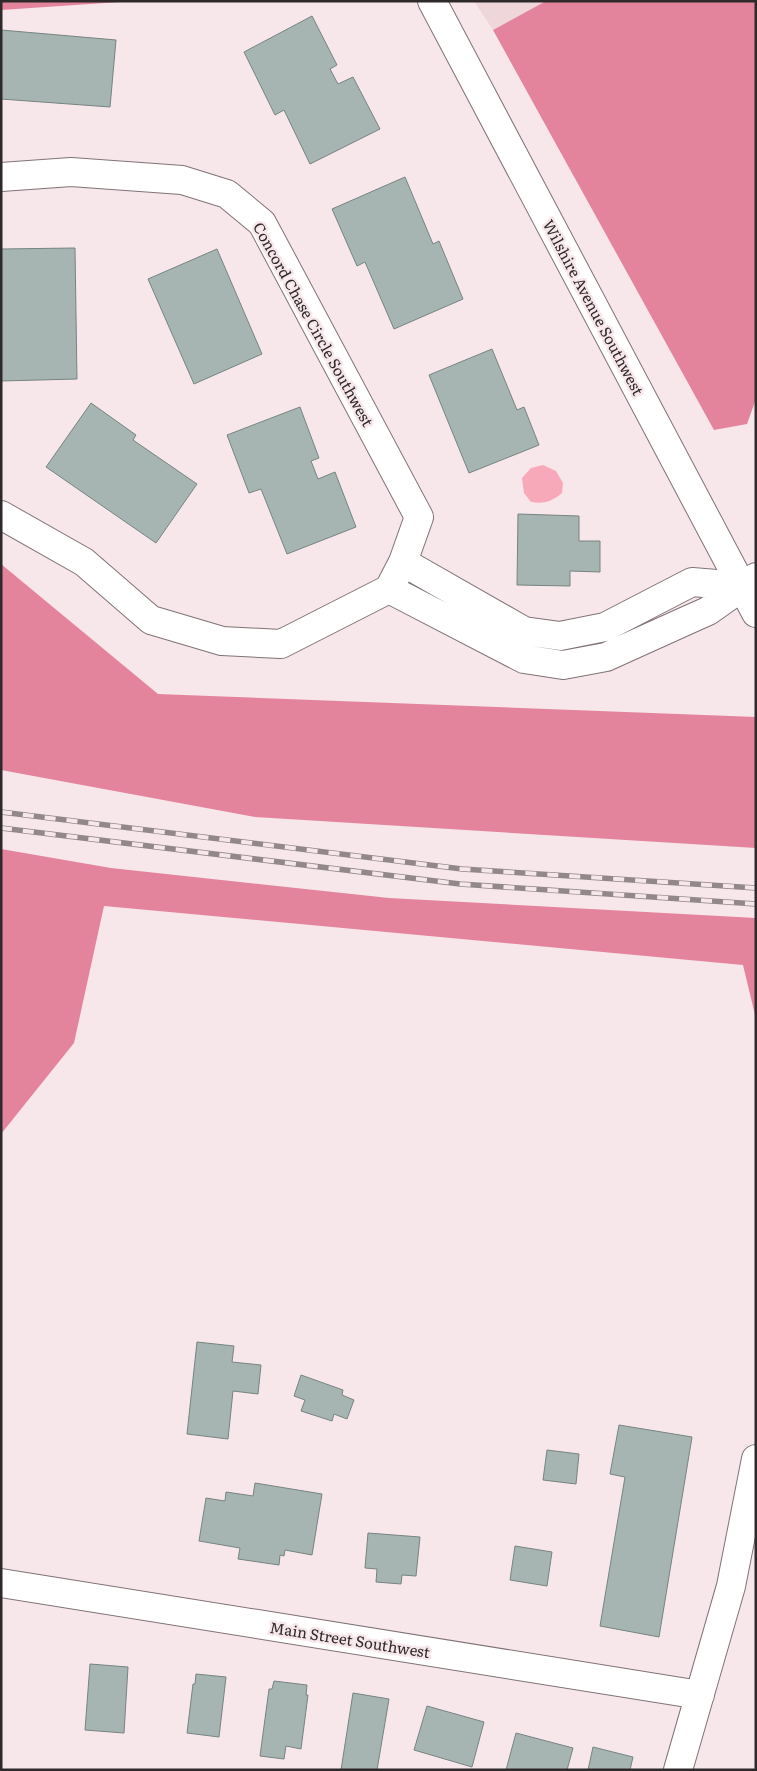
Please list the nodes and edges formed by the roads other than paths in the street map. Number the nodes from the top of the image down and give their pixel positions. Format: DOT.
graph roads {
  1 [pos="432,1"];
  2 [pos="1,177"];
  3 [pos="1,515"];
  4 [pos="403,562"];
  5 [pos="749,581"];
  6 [pos="389,589"];
  7 [pos="756,613"];
  8 [pos="756,1459"];
  9 [pos="1,1583"];
  10 [pos="700,1695"];
  11 [pos="678,1770"];
  1 -- 5 [label="street, Wilshire Avenue Southwest"];
  2 -- 4 [label="street, Concord Chase Circle Southwest"];
  3 -- 6 [label="street"];
  4 -- 5 [label="street"];
  4 -- 6 [label="street, Concord Chase Circle Southwest"];
  5 -- 6 [label="street"];
  5 -- 7 [label="street, Wilshire Avenue Southwest"];
  8 -- 10 [label="street"];
  9 -- 10 [label="street, Main Street Southwest"];
  10 -- 11 [label="street"];
}
